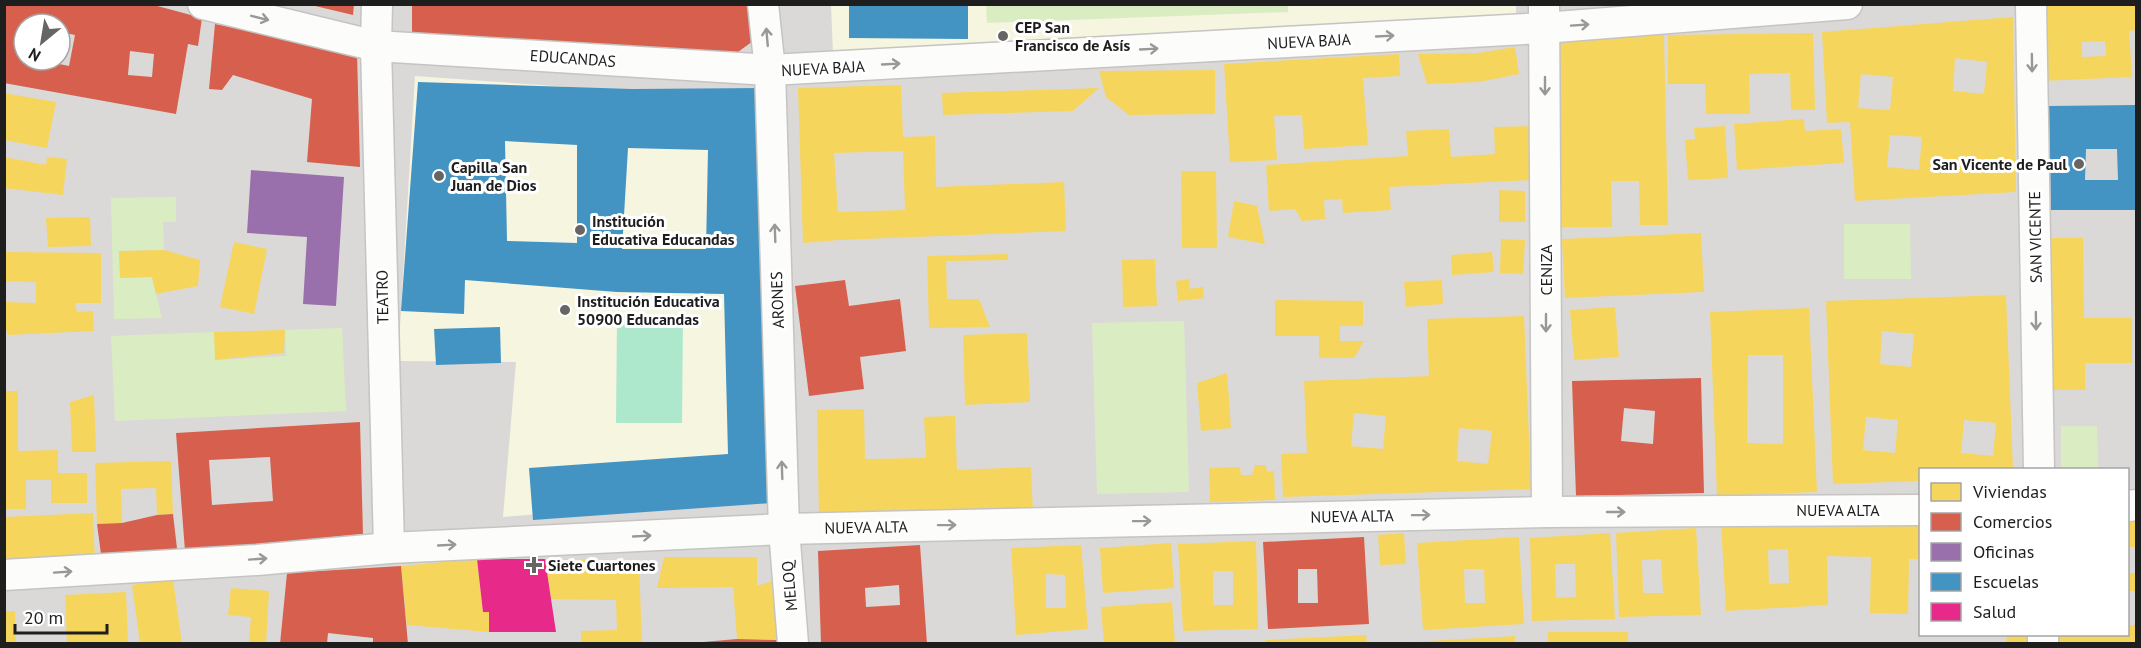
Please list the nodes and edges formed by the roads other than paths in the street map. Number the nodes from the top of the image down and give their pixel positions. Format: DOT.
graph roads {
  1 [pos="203,4"];
  2 [pos="377,4"];
  3 [pos="763,4"];
  4 [pos="1847,4"];
  5 [pos="2031,4"];
  6 [pos="1814,6"];
  7 [pos="1544,16"];
  8 [pos="376,46"];
  9 [pos="770,70"];
  10 [pos="2039,468"];
  11 [pos="1919,510"];
  12 [pos="1547,512"];
  13 [pos="784,528"];
  14 [pos="389,548"];
  15 [pos="4,575"];
  16 [pos="793,644"];
  1 -- 8 [label="street, EDUCANDAS, one-way"];
  2 -- 8 [label="street, TEATRO"];
  9 -- 3 [label="street, ARONES, one-way"];
  4 -- 6 [label="street, NUEVA BAJA"];
  5 -- 10 [label="street, SAN VICENTE, one-way"];
  7 -- 6 [label="street, NUEVA BAJA, one-way"];
  9 -- 7 [label="street, NUEVA BAJA, one-way"];
  7 -- 12 [label="street, CENIZA, one-way"];
  8 -- 9 [label="street, EDUCANDAS"];
  8 -- 14 [label="street, TEATRO"];
  13 -- 9 [label="street, ARONES, one-way"];
  12 -- 11 [label="street, NUEVA ALTA, one-way"];
  13 -- 12 [label="street, NUEVA ALTA, one-way"];
  14 -- 13 [label="street, one-way"];
  13 -- 16 [label="street, MELOQ"];
  15 -- 14 [label="street, one-way"];
}
